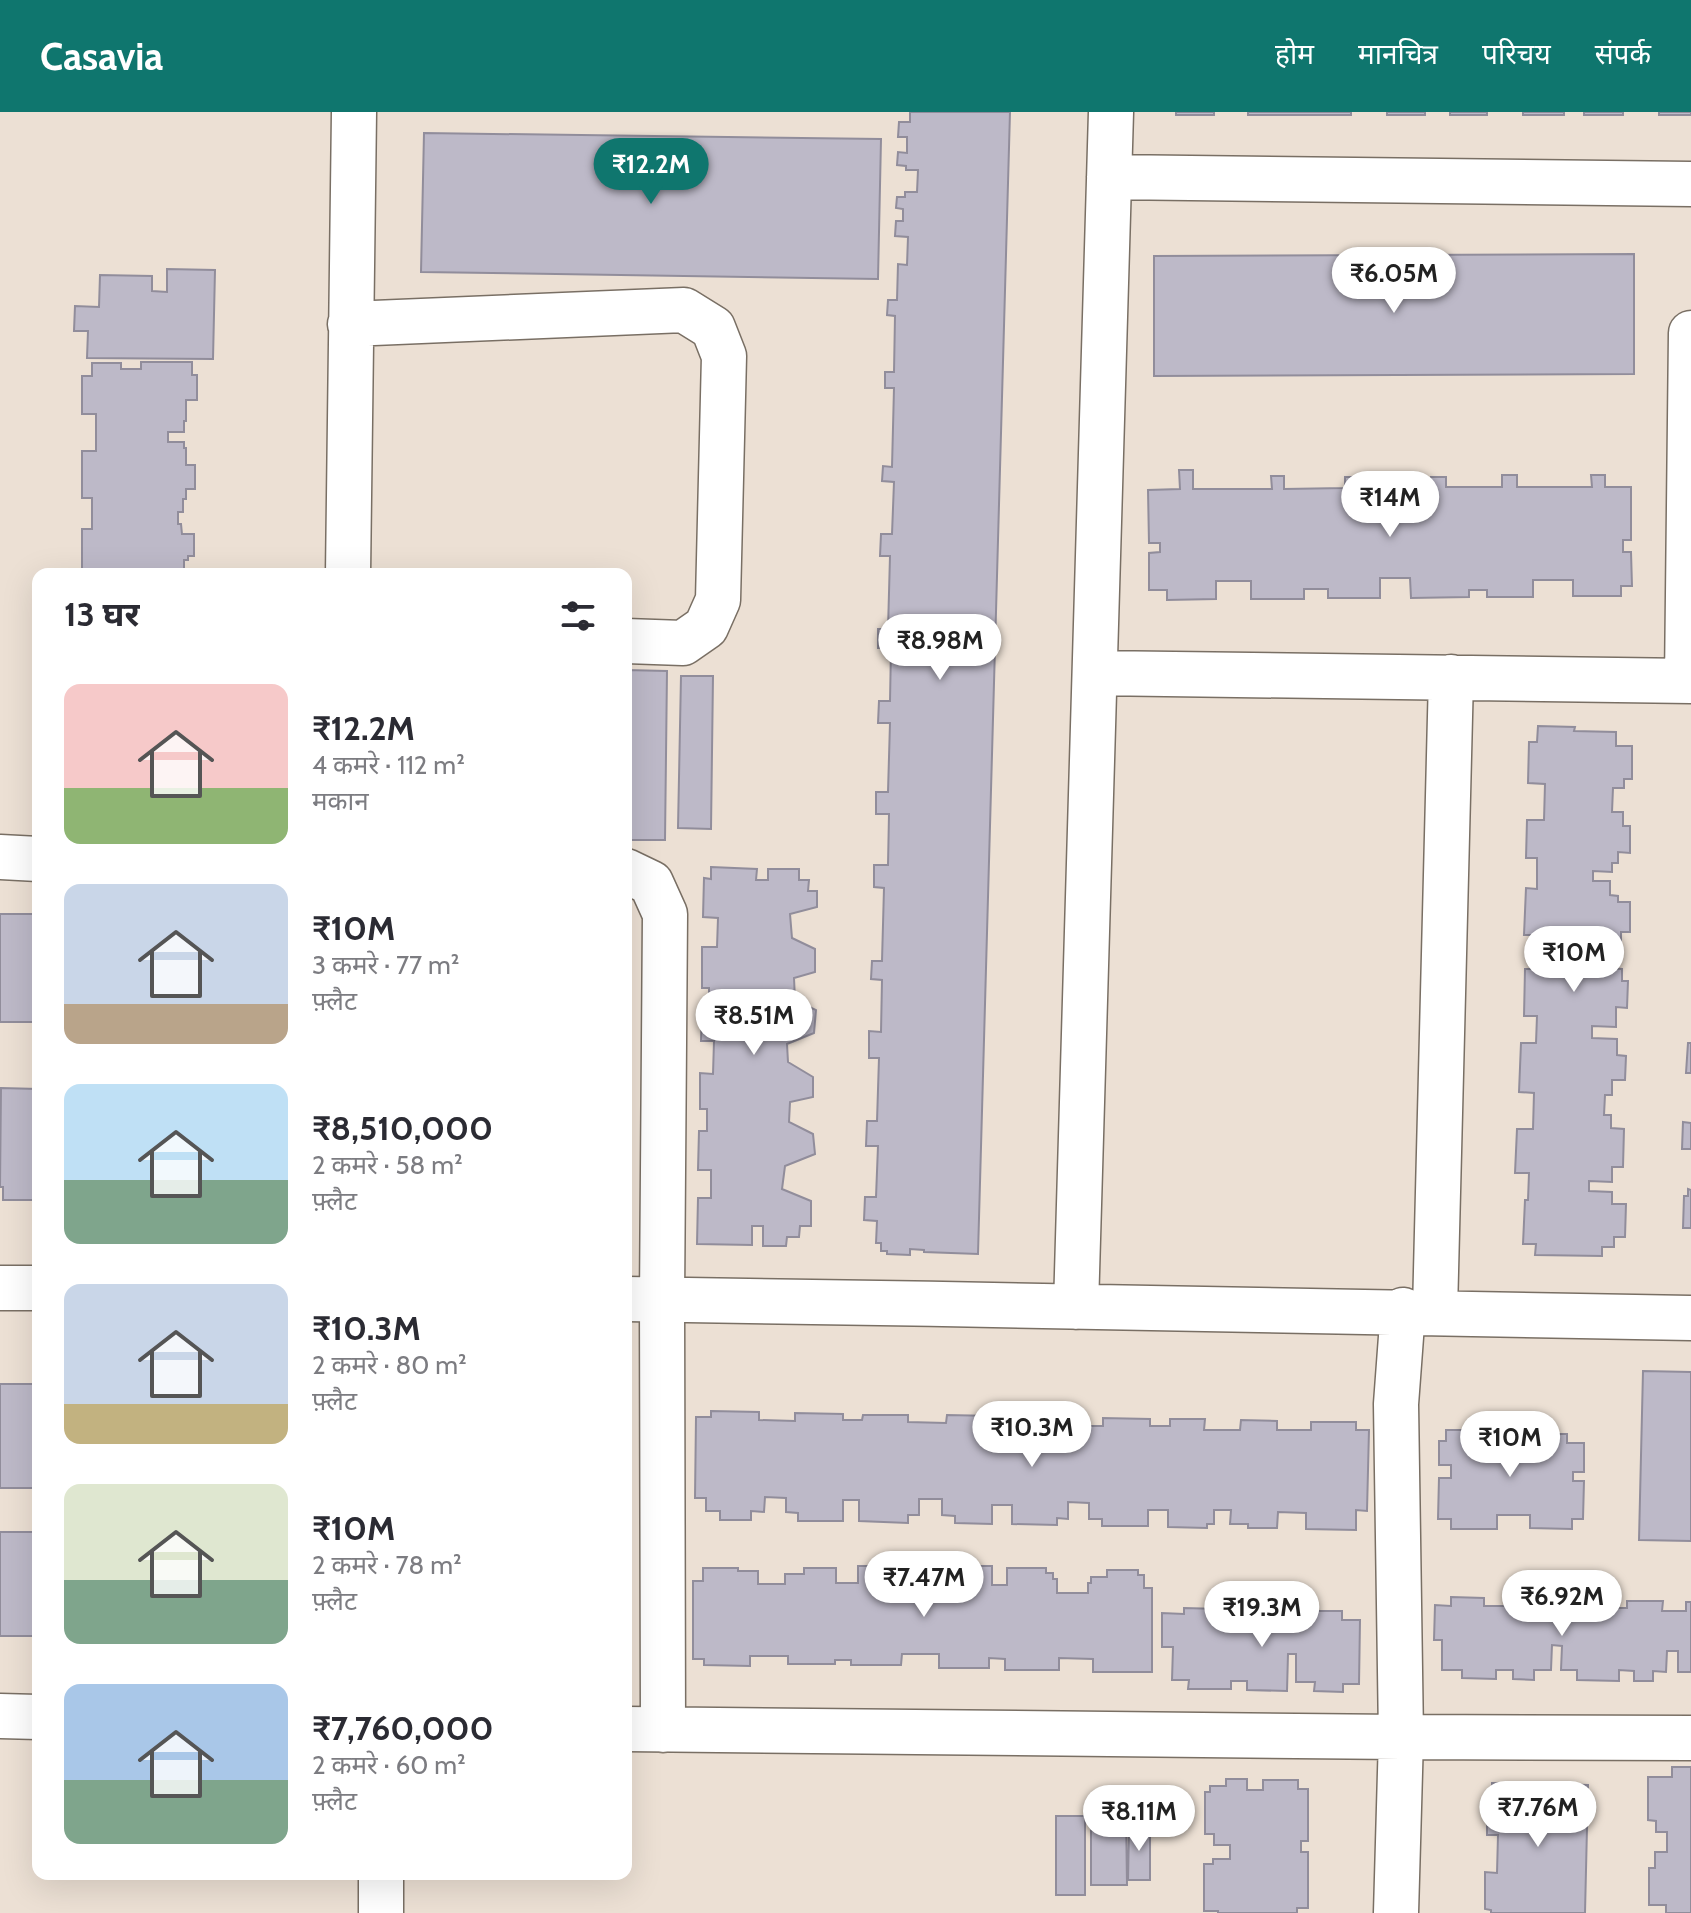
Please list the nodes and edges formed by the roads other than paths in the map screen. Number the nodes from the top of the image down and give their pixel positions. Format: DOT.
graph roads {
  1 [pos="354,112"];
  2 [pos="1111,112"];
  3 [pos="1109,177"];
  4 [pos="1691,184"];
  5 [pos="350,324"];
  6 [pos="1691,333"];
  7 [pos="348,568"];
  8 [pos="632,641"];
  9 [pos="1095,673"];
  10 [pos="1451,677"];
  11 [pos="1689,681"];
  12 [pos="0,857"];
  13 [pos="32,859"];
  14 [pos="632,874"];
  15 [pos="0,1288"];
  16 [pos="32,1288"];
  17 [pos="644,1299"];
  18 [pos="1076,1307"];
  19 [pos="1419,1311"];
  20 [pos="1691,1318"];
  21 [pos="0,1716"];
  22 [pos="32,1717"];
  23 [pos="644,1730"];
  24 [pos="1401,1737"];
  25 [pos="1691,1738"];
  26 [pos="381,1880"];
  27 [pos="381,1913"];
  28 [pos="1396,1913"];
  1 -- 5 [label="street"];
  2 -- 3 [label="street"];
  3 -- 4 [label="street"];
  3 -- 9 [label="street"];
  5 -- 7 [label="street"];
  5 -- 8 [label="street"];
  6 -- 11 [label="street"];
  9 -- 10 [label="street"];
  9 -- 18 [label="street"];
  10 -- 11 [label="street"];
  10 -- 19 [label="street"];
  12 -- 13 [label="street"];
  14 -- 17 [label="street"];
  15 -- 16 [label="street"];
  17 -- 18 [label="street"];
  17 -- 23 [label="street"];
  18 -- 19 [label="street"];
  19 -- 20 [label="street"];
  19 -- 24 [label="street"];
  21 -- 22 [label="street"];
  23 -- 24 [label="street"];
  24 -- 25 [label="street"];
  24 -- 28 [label="street"];
  26 -- 27 [label="street"];
}
